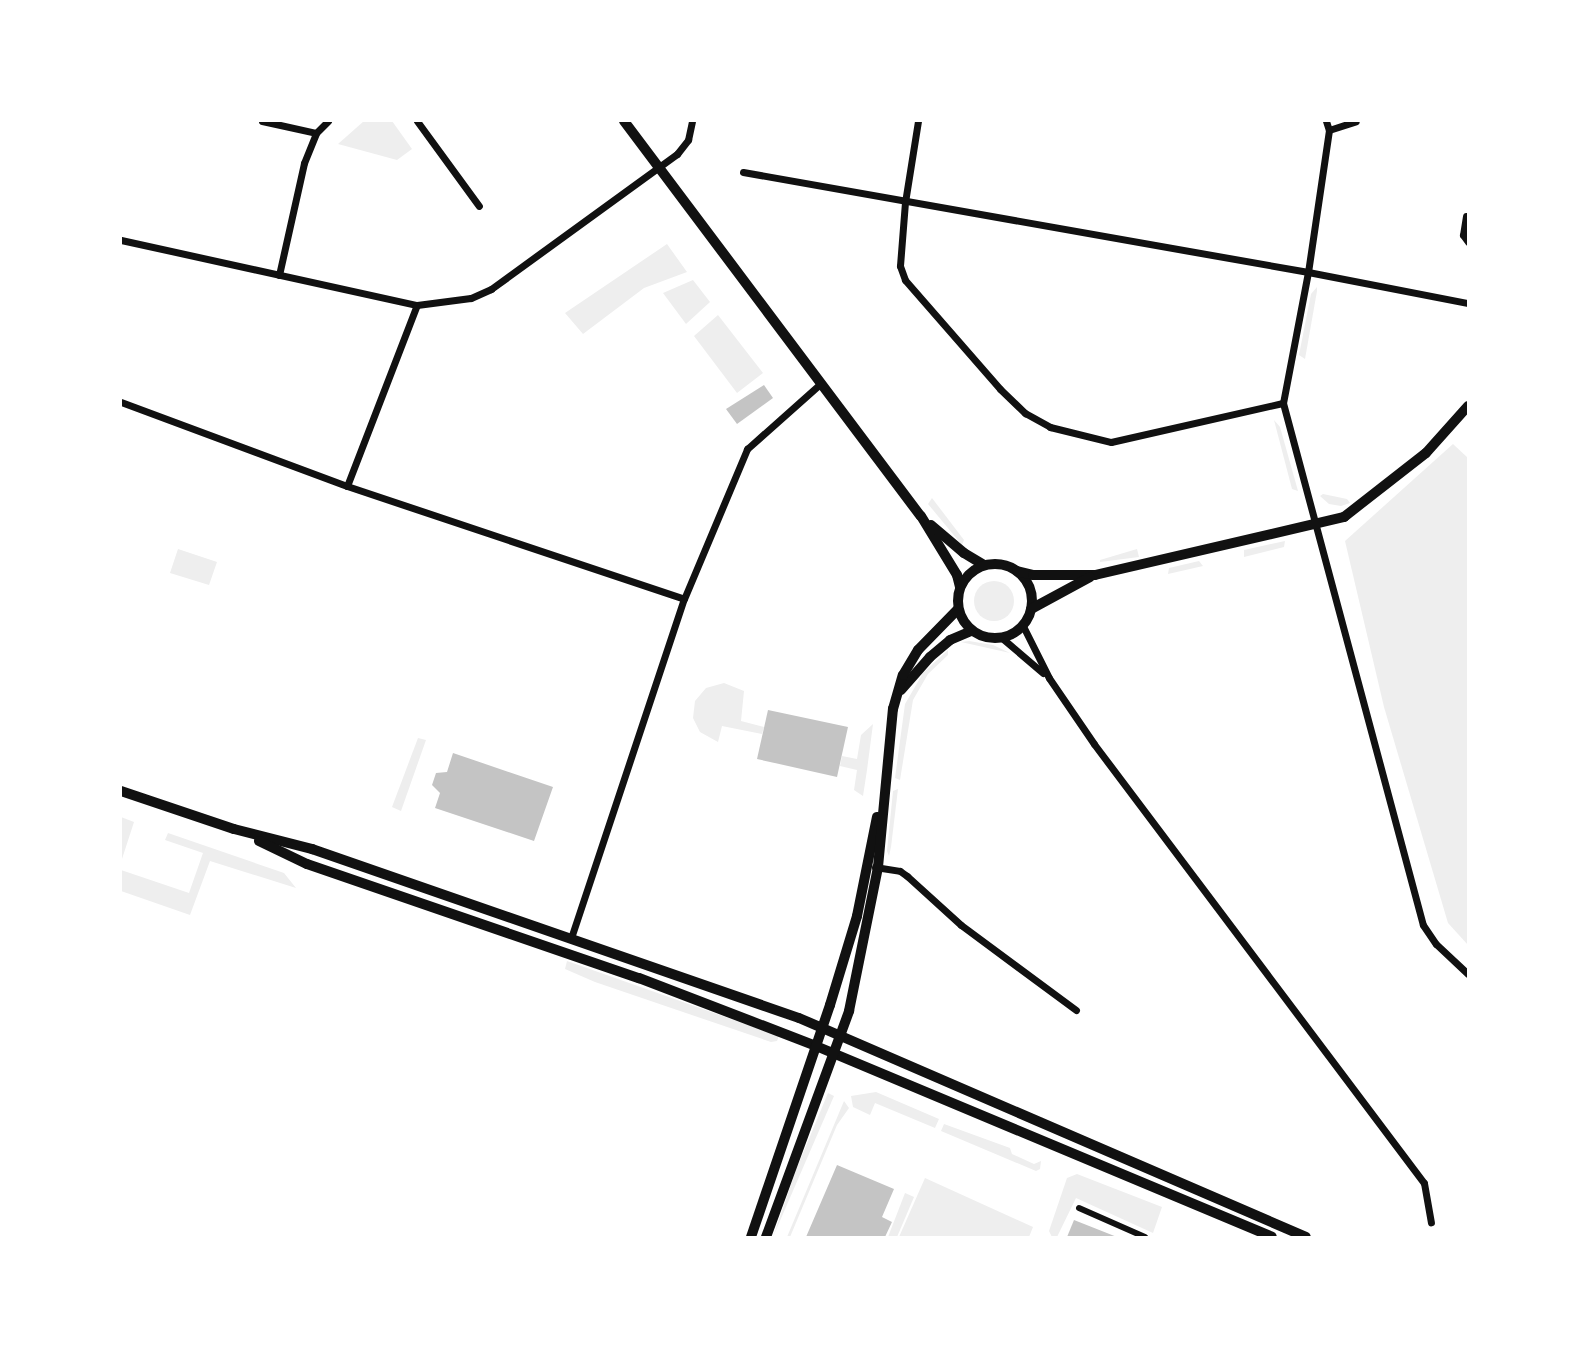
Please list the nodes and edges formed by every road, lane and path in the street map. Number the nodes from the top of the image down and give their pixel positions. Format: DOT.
graph roads {
  1 [pos="262,121"];
  2 [pos="328,121"];
  3 [pos="417,121"];
  4 [pos="624,121"];
  5 [pos="692,121"];
  6 [pos="918,121"];
  7 [pos="1326,121"];
  8 [pos="1356,121"];
  9 [pos="1329,130"];
  10 [pos="316,134"];
  11 [pos="659,169"];
  12 [pos="743,172"];
  13 [pos="905,202"];
  14 [pos="479,206"];
  15 [pos="1466,216"];
  16 [pos="121,240"];
  17 [pos="1468,242"];
  18 [pos="1308,272"];
  19 [pos="279,275"];
  20 [pos="1468,303"];
  21 [pos="417,305"];
  22 [pos="820,384"];
  23 [pos="121,402"];
  24 [pos="1283,402"];
  25 [pos="1468,406"];
  26 [pos="347,486"];
  27 [pos="921,516"];
  28 [pos="1316,523"];
  29 [pos="984,565"];
  30 [pos="1017,571"];
  31 [pos="1095,575"];
  32 [pos="960,587"];
  33 [pos="684,599"];
  34 [pos="958,608"];
  35 [pos="1031,609"];
  36 [pos="1023,626"];
  37 [pos="971,631"];
  38 [pos="1002,638"];
  39 [pos="1049,678"];
  40 [pos="897,695"];
  41 [pos="121,791"];
  42 [pos="234,829"];
  43 [pos="872,866"];
  44 [pos="571,938"];
  45 [pos="1468,974"];
  46 [pos="1076,1010"];
  47 [pos="824,1027"];
  48 [pos="841,1035"];
  49 [pos="816,1046"];
  50 [pos="834,1053"];
  51 [pos="1079,1209"];
  52 [pos="1431,1222"];
  53 [pos="751,1237"];
  54 [pos="766,1237"];
  55 [pos="1145,1237"];
  56 [pos="1272,1237"];
  57 [pos="1306,1237"];
  1 -- 10 [label="street"];
  2 -- 10 [label="street"];
  3 -- 14 [label="street"];
  4 -- 11 [label="street"];
  5 -- 11 [label="street"];
  6 -- 13 [label="street"];
  7 -- 9 [label="street"];
  8 -- 9 [label="street"];
  9 -- 18 [label="street"];
  10 -- 19 [label="street"];
  11 -- 21 [label="street"];
  11 -- 22 [label="street"];
  12 -- 13 [label="street"];
  13 -- 18 [label="street"];
  13 -- 24 [label="street"];
  15 -- 17 [label="street"];
  16 -- 19 [label="street"];
  18 -- 20 [label="street"];
  18 -- 24 [label="street"];
  19 -- 21 [label="street"];
  21 -- 26 [label="street"];
  22 -- 27 [label="street"];
  22 -- 33 [label="street"];
  23 -- 26 [label="street"];
  24 -- 28 [label="street"];
  25 -- 28 [label="street"];
  26 -- 33 [label="street"];
  27 -- 29 [label="street"];
  27 -- 32 [label="street"];
  28 -- 31 [label="street"];
  28 -- 45 [label="street"];
  29 -- 30 [label="street"];
  29 -- 32 [label="street"];
  30 -- 31 [label="street"];
  30 -- 35 [label="street"];
  31 -- 35 [label="street"];
  32 -- 34 [label="street"];
  33 -- 44 [label="street"];
  34 -- 37 [label="street"];
  34 -- 40 [label="street"];
  35 -- 36 [label="street"];
  36 -- 38 [label="street"];
  36 -- 39 [label="street"];
  37 -- 38 [label="street"];
  37 -- 40 [label="street"];
  38 -- 39 [label="street"];
  39 -- 52 [label="street"];
  40 -- 43 [label="street"];
  41 -- 42 [label="street"];
  42 -- 44 [label="street"];
  42 -- 49 [label="street"];
  43 -- 46 [label="street"];
  43 -- 47 [label="street"];
  43 -- 48 [label="street"];
  44 -- 47 [label="street"];
  47 -- 48 [label="street"];
  47 -- 49 [label="street"];
  48 -- 50 [label="street"];
  48 -- 57 [label="street"];
  49 -- 50 [label="street"];
  49 -- 53 [label="street"];
  50 -- 54 [label="street"];
  50 -- 56 [label="street"];
  51 -- 55 [label="street"];
}
